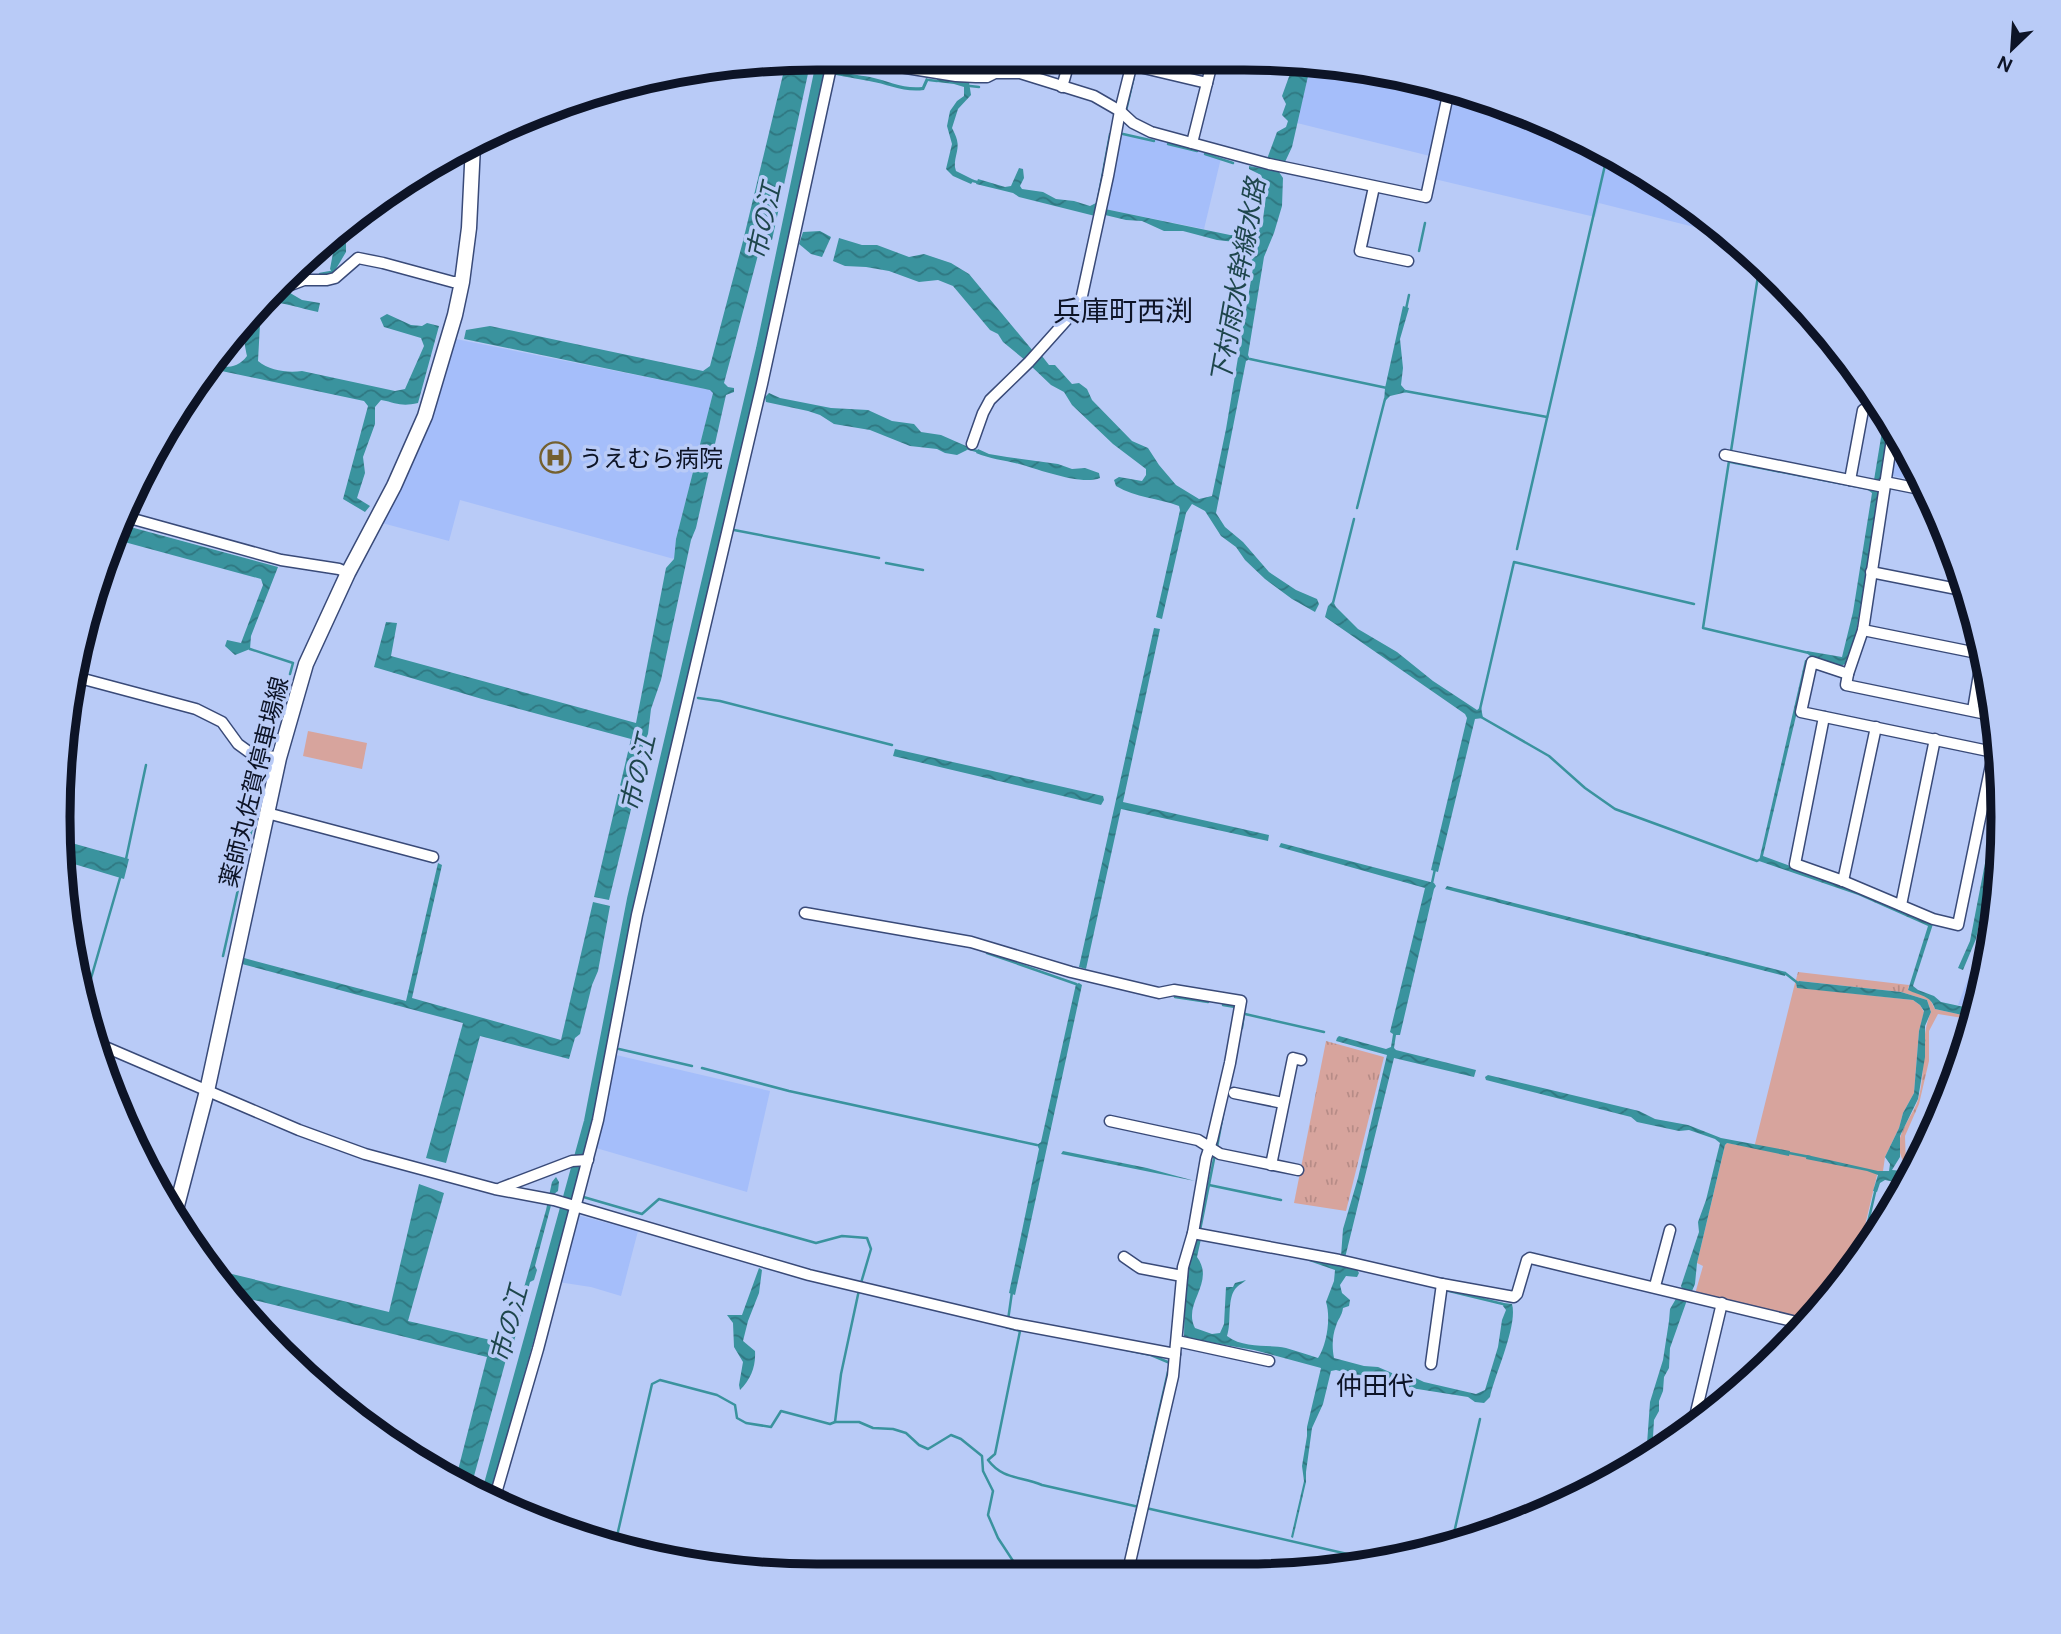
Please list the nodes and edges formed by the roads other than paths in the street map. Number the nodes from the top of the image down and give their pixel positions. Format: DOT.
graph roads {
  1 [pos="830,70"];
  2 [pos="919,70"];
  3 [pos="1067,70"];
  4 [pos="1132,70"];
  5 [pos="1160,70"];
  6 [pos="1210,70"];
  7 [pos="1207,83"];
  8 [pos="1062,87"];
  9 [pos="1447,98"];
  10 [pos="1120,111"];
  11 [pos="1192,143"];
  12 [pos="473,155"];
  13 [pos="1374,187"];
  14 [pos="1408,261"];
  15 [pos="462,282"];
  16 [pos="295,284"];
  17 [pos="1863,410"];
  18 [pos="972,444"];
  19 [pos="1891,444"];
  20 [pos="1725,455"];
  21 [pos="1850,480"];
  22 [pos="1884,484"];
  23 [pos="1915,488"];
  24 [pos="133,519"];
  25 [pos="1871,572"];
  26 [pos="348,573"];
  27 [pos="1955,589"];
  28 [pos="1863,630"];
  29 [pos="1973,653"];
  30 [pos="1848,674"];
  31 [pos="1978,678"];
  32 [pos="83,679"];
  33 [pos="1973,710"];
  34 [pos="1984,713"];
  35 [pos="1824,720"];
  36 [pos="1875,731"];
  37 [pos="1934,743"];
  38 [pos="1988,753"];
  39 [pos="279,758"];
  40 [pos="1989,780"];
  41 [pos="267,813"];
  42 [pos="433,857"];
  43 [pos="1843,881"];
  44 [pos="1901,905"];
  45 [pos="805,913"];
  46 [pos="107,1048"];
  47 [pos="1301,1060"];
  48 [pos="207,1091"];
  49 [pos="1234,1093"];
  50 [pos="1283,1104"];
  51 [pos="1110,1121"];
  52 [pos="1214,1151"];
  53 [pos="587,1160"];
  54 [pos="1271,1165"];
  55 [pos="1298,1170"];
  56 [pos="495,1189"];
  57 [pos="578,1199"];
  58 [pos="178,1203"];
  59 [pos="1670,1230"];
  60 [pos="1193,1233"];
  61 [pos="1124,1257"];
  62 [pos="1182,1276"];
  63 [pos="1655,1286"];
  64 [pos="1441,1288"];
  65 [pos="1722,1303"];
  66 [pos="1795,1321"];
  67 [pos="1177,1341"];
  68 [pos="1175,1353"];
  69 [pos="1269,1361"];
  70 [pos="1431,1364"];
  71 [pos="1696,1412"];
  72 [pos="497,1491"];
  73 [pos="1130,1564"];
  1 -- 53 [label="street"];
  2 -- 8 [label="street"];
  3 -- 8 [label="street"];
  4 -- 10 [label="street"];
  5 -- 7 [label="street"];
  6 -- 7 [label="street"];
  7 -- 11 [label="street"];
  8 -- 10 [label="street"];
  9 -- 13 [label="street"];
  10 -- 11 [label="street"];
  10 -- 18 [label="street"];
  11 -- 13 [label="street"];
  12 -- 15 [label="main road, 薬師丸佐賀停車場線"];
  13 -- 14 [label="street"];
  15 -- 16 [label="street"];
  15 -- 26 [label="main road, 薬師丸佐賀停車場線"];
  17 -- 21 [label="street"];
  19 -- 22 [label="street"];
  20 -- 21 [label="street"];
  21 -- 22 [label="street"];
  22 -- 23 [label="street"];
  22 -- 25 [label="street"];
  24 -- 26 [label="street"];
  25 -- 27 [label="street"];
  25 -- 28 [label="street"];
  26 -- 39 [label="main road, 薬師丸佐賀停車場線"];
  28 -- 29 [label="street"];
  28 -- 30 [label="street"];
  30 -- 33 [label="street"];
  30 -- 35 [label="street"];
  31 -- 33 [label="street"];
  32 -- 39 [label="street"];
  33 -- 34 [label="street"];
  35 -- 36 [label="street"];
  35 -- 43 [label="street"];
  36 -- 37 [label="street"];
  36 -- 43 [label="street"];
  37 -- 38 [label="street"];
  37 -- 44 [label="street"];
  39 -- 41 [label="main road, 薬師丸佐賀停車場線"];
  40 -- 44 [label="street"];
  41 -- 42 [label="street"];
  41 -- 48 [label="main road, 薬師丸佐賀停車場線"];
  43 -- 44 [label="street"];
  45 -- 52 [label="street"];
  46 -- 48 [label="street"];
  47 -- 50 [label="street"];
  48 -- 56 [label="street"];
  48 -- 58 [label="main road, 薬師丸佐賀停車場線"];
  49 -- 50 [label="street"];
  50 -- 54 [label="street"];
  51 -- 52 [label="street"];
  52 -- 54 [label="street"];
  52 -- 60 [label="street"];
  53 -- 56 [label="street"];
  53 -- 57 [label="street"];
  54 -- 55 [label="street"];
  56 -- 57 [label="street"];
  57 -- 68 [label="street"];
  57 -- 72 [label="street"];
  59 -- 63 [label="street"];
  60 -- 62 [label="street"];
  60 -- 64 [label="street"];
  61 -- 62 [label="street"];
  62 -- 67 [label="street"];
  63 -- 64 [label="street"];
  63 -- 65 [label="street"];
  64 -- 70 [label="street"];
  65 -- 66 [label="street"];
  65 -- 71 [label="street"];
  67 -- 68 [label="street"];
  67 -- 69 [label="street"];
  68 -- 73 [label="street"];
}
